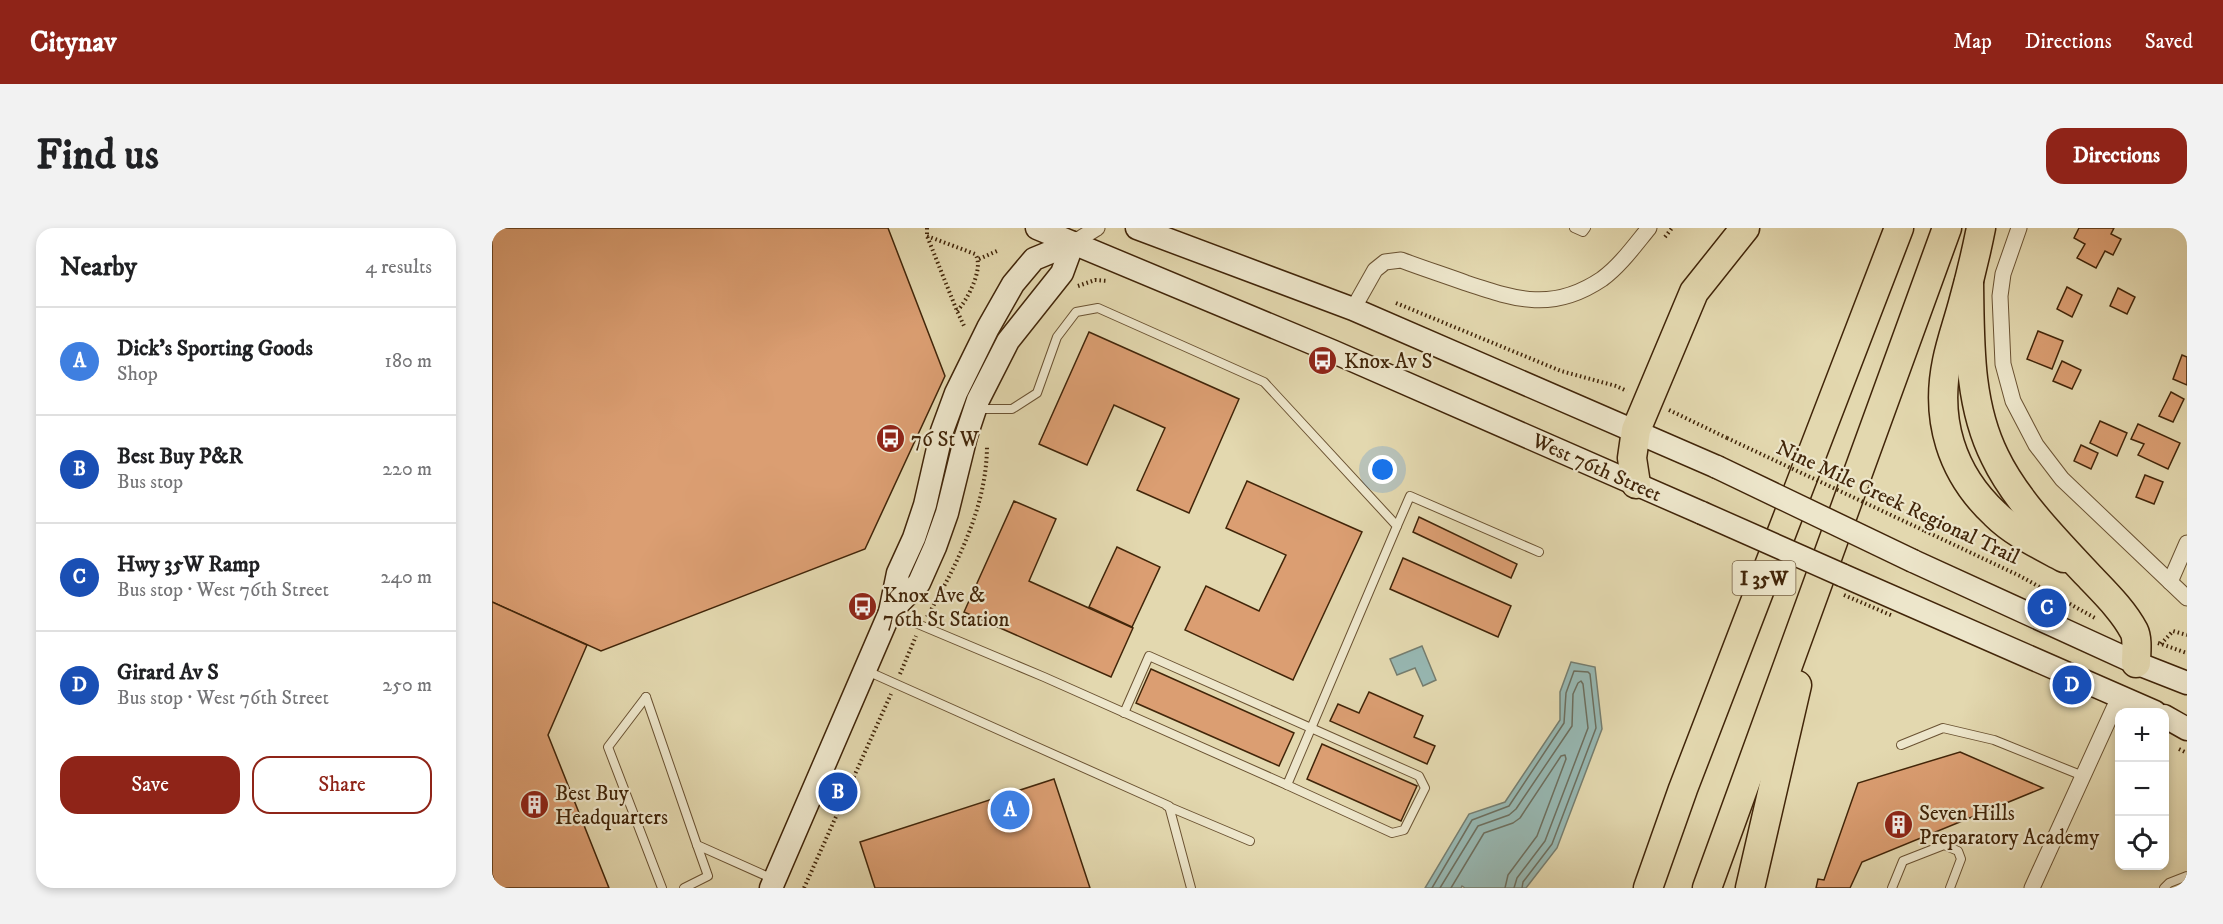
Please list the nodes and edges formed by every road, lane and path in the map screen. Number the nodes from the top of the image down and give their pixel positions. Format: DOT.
graph roads {
  1 [pos="927,228"];
  2 [pos="1037,228"];
  3 [pos="1097,228"];
  4 [pos="1137,228"];
  5 [pos="1574,228"];
  6 [pos="1586,228"];
  7 [pos="1649,228"];
  8 [pos="1745,228"];
  9 [pos="1899,228"];
  10 [pos="1947,228"];
  11 [pos="1981,228"];
  12 [pos="2019,228"];
  13 [pos="927,236"];
  14 [pos="1073,243"];
  15 [pos="997,251"];
  16 [pos="979,259"];
  17 [pos="1969,282"];
  18 [pos="1353,309"];
  19 [pos="957,311"];
  20 [pos="968,333"];
  21 [pos="954,399"];
  22 [pos="975,408"];
  23 [pos="1667,409"];
  24 [pos="1636,430"];
  25 [pos="1636,484"];
  26 [pos="1397,526"];
  27 [pos="2187,543"];
  28 [pos="1539,552"];
  29 [pos="1825,565"];
  30 [pos="2082,568"];
  31 [pos="2170,582"];
  32 [pos="2187,598"];
  33 [pos="890,612"];
  34 [pos="2103,621"];
  35 [pos="2187,635"];
  36 [pos="2187,653"];
  37 [pos="2136,663"];
  38 [pos="865,670"];
  39 [pos="2187,683"];
  40 [pos="2119,698"];
  41 [pos="2143,708"];
  42 [pos="1124,713"];
  43 [pos="1311,728"];
  44 [pos="1901,745"];
  45 [pos="2084,776"];
  46 [pos="1287,785"];
  47 [pos="1683,789"];
  48 [pos="1167,806"];
  49 [pos="1250,841"];
  50 [pos="698,845"];
  51 [pos="2187,876"];
  52 [pos="773,884"];
  53 [pos="662,888"];
  54 [pos="684,888"];
  55 [pos="1191,888"];
  56 [pos="1630,888"];
  57 [pos="1648,888"];
  58 [pos="1707,888"];
  59 [pos="1750,888"];
  60 [pos="1892,888"];
  61 [pos="1950,888"];
  62 [pos="2032,888"];
  63 [pos="2164,888"];
  1 -- 13 [label="path"];
  2 -- 14 [label="street, West 76th Street"];
  3 -- 14 [label="street"];
  4 -- 18 [label="street"];
  5 -- 6 [label="lane"];
  7 -- 18 [label="street"];
  8 -- 24 [label="highway"];
  9 -- 47 [label="highway, I 35W"];
  10 -- 29 [label="highway, I 35W"];
  11 -- 17 [label="highway"];
  12 -- 31 [label="street"];
  13 -- 16 [label="path"];
  13 -- 19 [label="path"];
  14 -- 21 [label="street"];
  14 -- 22 [label="street"];
  14 -- 25 [label="street, West 76th Street"];
  15 -- 16 [label="path"];
  16 -- 19 [label="path"];
  17 -- 30 [label="highway"];
  17 -- 30 [label="highway"];
  18 -- 24 [label="street"];
  19 -- 20 [label="path"];
  21 -- 22 [label="lane"];
  21 -- 33 [label="street"];
  22 -- 26 [label="lane"];
  22 -- 33 [label="street"];
  23 -- 34 [label="path, Nine Mile Creek Regional Trail, bridge"];
  24 -- 25 [label="highway"];
  24 -- 37 [label="street, bridge"];
  25 -- 40 [label="street, West 76th Street, bridge"];
  26 -- 28 [label="lane"];
  26 -- 43 [label="lane"];
  27 -- 31 [label="street"];
  29 -- 58 [label="highway, I 35W"];
  29 -- 59 [label="highway"];
  30 -- 37 [label="highway"];
  31 -- 32 [label="street"];
  33 -- 38 [label="street"];
  33 -- 42 [label="lane"];
  35 -- 36 [label="path"];
  37 -- 39 [label="street"];
  37 -- 40 [label="street"];
  38 -- 48 [label="lane"];
  38 -- 52 [label="street"];
  40 -- 41 [label="street, West 76th Street"];
  40 -- 45 [label="street"];
  42 -- 43 [label="lane"];
  42 -- 46 [label="lane"];
  43 -- 46 [label="lane"];
  43 -- 46 [label="lane"];
  44 -- 45 [label="lane"];
  45 -- 62 [label="street"];
  47 -- 56 [label="highway"];
  47 -- 57 [label="highway, I 35W"];
  48 -- 49 [label="lane"];
  48 -- 55 [label="lane"];
  50 -- 52 [label="lane"];
  50 -- 53 [label="lane"];
  50 -- 54 [label="lane"];
  51 -- 63 [label="lane"];
  60 -- 61 [label="lane"];
}
